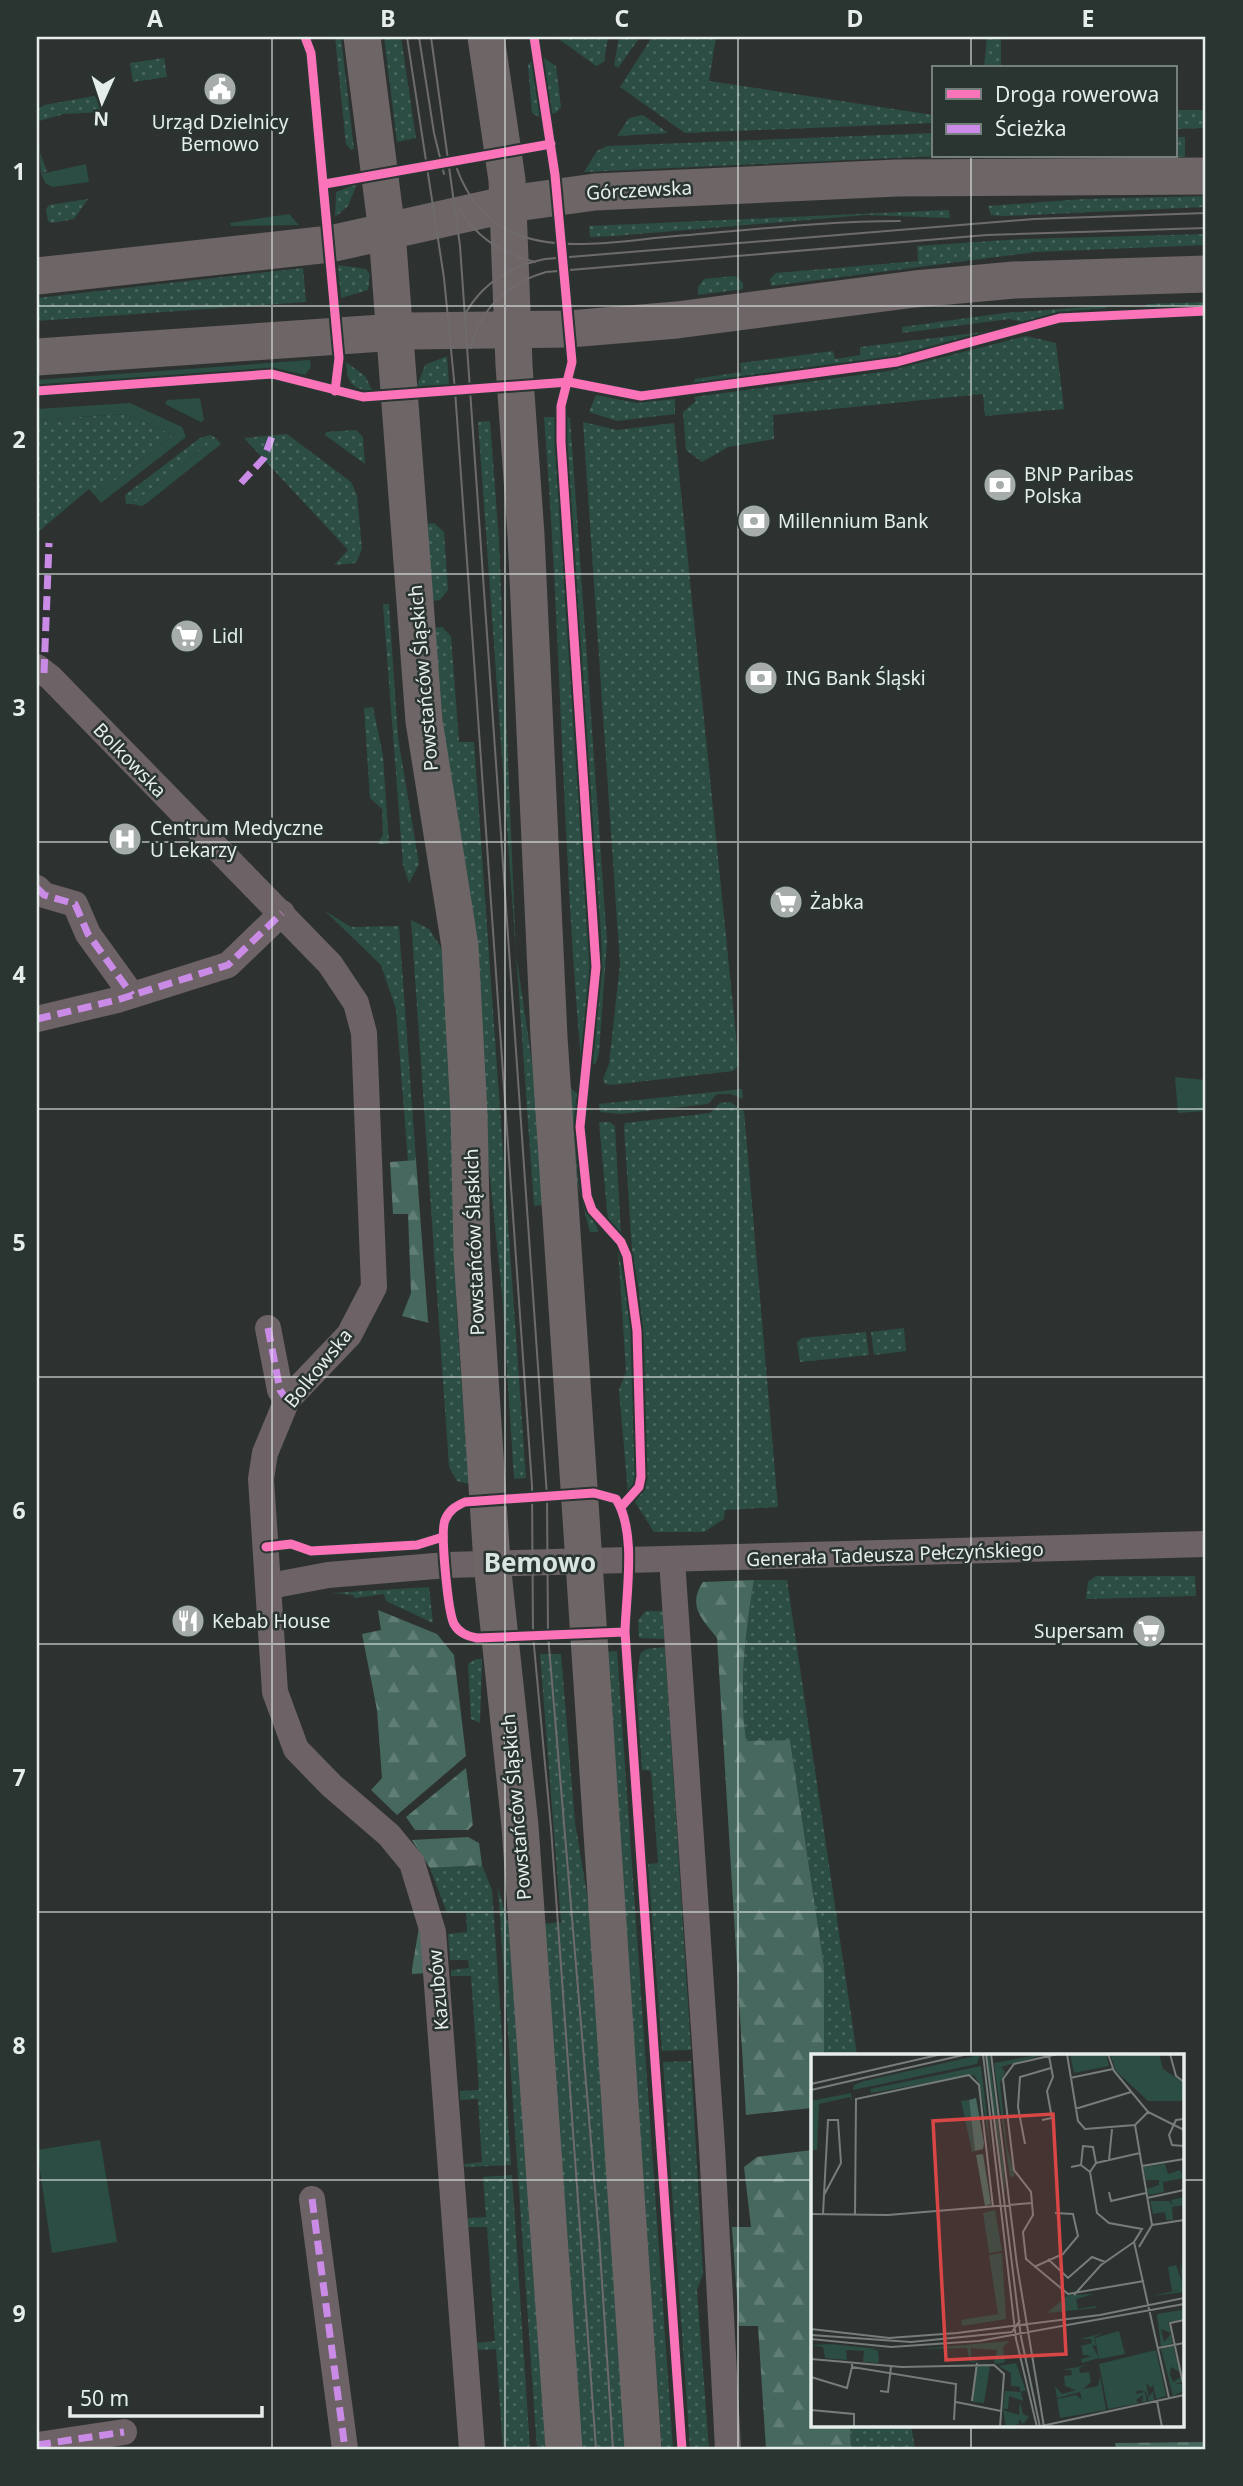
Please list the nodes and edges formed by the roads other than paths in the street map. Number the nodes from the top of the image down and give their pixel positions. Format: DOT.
graph roads {
  1 [pos="362,37"];
  2 [pos="486,37"];
  3 [pos="1206,176"];
  4 [pos="509,204"];
  5 [pos="387,232"];
  6 [pos="1206,274"];
  7 [pos="37,276"];
  8 [pos="513,329"];
  9 [pos="396,331"];
  10 [pos="37,358"];
  11 [pos="37,667"];
  12 [pos="37,888"];
  13 [pos="282,913"];
  14 [pos="132,995"];
  15 [pos="37,1019"];
  16 [pos="268,1328"];
  17 [pos="287,1399"];
  18 [pos="1206,1544"];
  19 [pos="672,1560"];
  20 [pos="584,1562"];
  21 [pos="492,1563"];
  22 [pos="270,1586"];
  23 [pos="312,2199"];
  24 [pos="124,2432"];
  25 [pos="37,2445"];
  26 [pos="345,2449"];
  27 [pos="472,2449"];
  28 [pos="564,2449"];
  29 [pos="643,2449"];
  30 [pos="728,2449"];
  1 -- 5 [label="main road, Powstańców Śląskich"];
  2 -- 4 [label="main road"];
  3 -- 4 [label="main road, Górczewska"];
  4 -- 5 [label="main road, Górczewska"];
  4 -- 8 [label="main road"];
  5 -- 7 [label="main road, Górczewska"];
  5 -- 9 [label="main road, Powstańców Śląskich"];
  6 -- 8 [label="main road"];
  8 -- 9 [label="main road"];
  8 -- 20 [label="main road"];
  9 -- 10 [label="main road"];
  9 -- 21 [label="main road, Powstańców Śląskich"];
  11 -- 13 [label="street, Bolkowska"];
  12 -- 14 [label="street"];
  13 -- 14 [label="street"];
  13 -- 17 [label="street, Bolkowska"];
  14 -- 15 [label="street"];
  16 -- 17 [label="street"];
  17 -- 22 [label="street, Bolkowska"];
  18 -- 19 [label="street, Generała Tadeusza Pełczyńskiego"];
  19 -- 20 [label="street, Generała Tadeusza Pełczyńskiego"];
  19 -- 30 [label="street"];
  20 -- 21 [label="street, Generała Tadeusza Pełczyńskiego"];
  20 -- 29 [label="main road"];
  21 -- 22 [label="street"];
  21 -- 28 [label="main road, Powstańców Śląskich"];
  22 -- 27 [label="street, Kazubów"];
  23 -- 26 [label="street"];
  24 -- 25 [label="street"];
}
